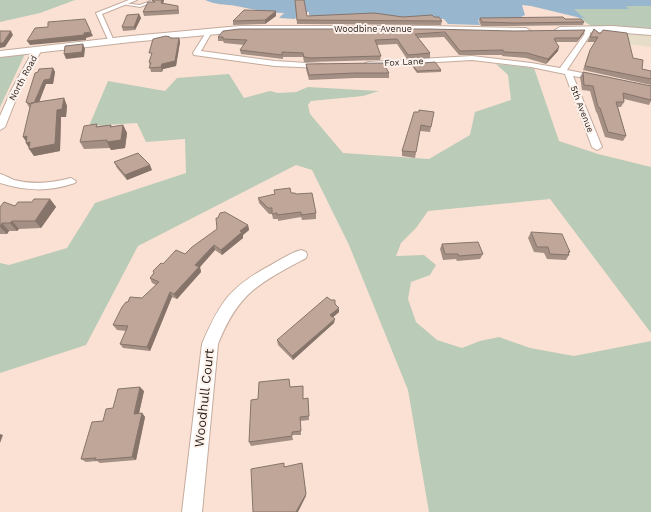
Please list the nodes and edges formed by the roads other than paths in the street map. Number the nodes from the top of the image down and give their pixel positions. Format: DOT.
graph roads {
  1 [pos="134,0"];
  2 [pos="154,1"];
  3 [pos="123,4"];
  4 [pos="588,30"];
  5 [pos="536,31"];
  6 [pos="551,31"];
  7 [pos="209,32"];
  8 [pos="651,32"];
  9 [pos="111,41"];
  10 [pos="37,51"];
  11 [pos="0,54"];
  12 [pos="357,65"];
  13 [pos="333,66"];
  14 [pos="566,71"];
  15 [pos="606,79"];
  16 [pos="0,128"];
  17 [pos="596,147"];
  18 [pos="0,177"];
  19 [pos="71,181"];
  20 [pos="301,255"];
  21 [pos="192,512"];
  1 -- 3 [label="street"];
  2 -- 3 [label="lane"];
  3 -- 9 [label="street"];
  4 -- 6 [label="main road"];
  4 -- 8 [label="main road"];
  4 -- 14 [label="street"];
  5 -- 7 [label="main road, Woodbine Avenue"];
  7 -- 9 [label="main road, Woodbine Avenue"];
  7 -- 13 [label="street"];
  9 -- 10 [label="main road, Woodbine Avenue"];
  10 -- 11 [label="main road, Woodbine Avenue"];
  10 -- 16 [label="street, North Road"];
  12 -- 14 [label="street, Fox Lane"];
  14 -- 15 [label="street, Fox Lane"];
  14 -- 17 [label="street, 5th Avenue"];
  18 -- 19 [label="street"];
  20 -- 21 [label="street, Woodhull Court"];
}
